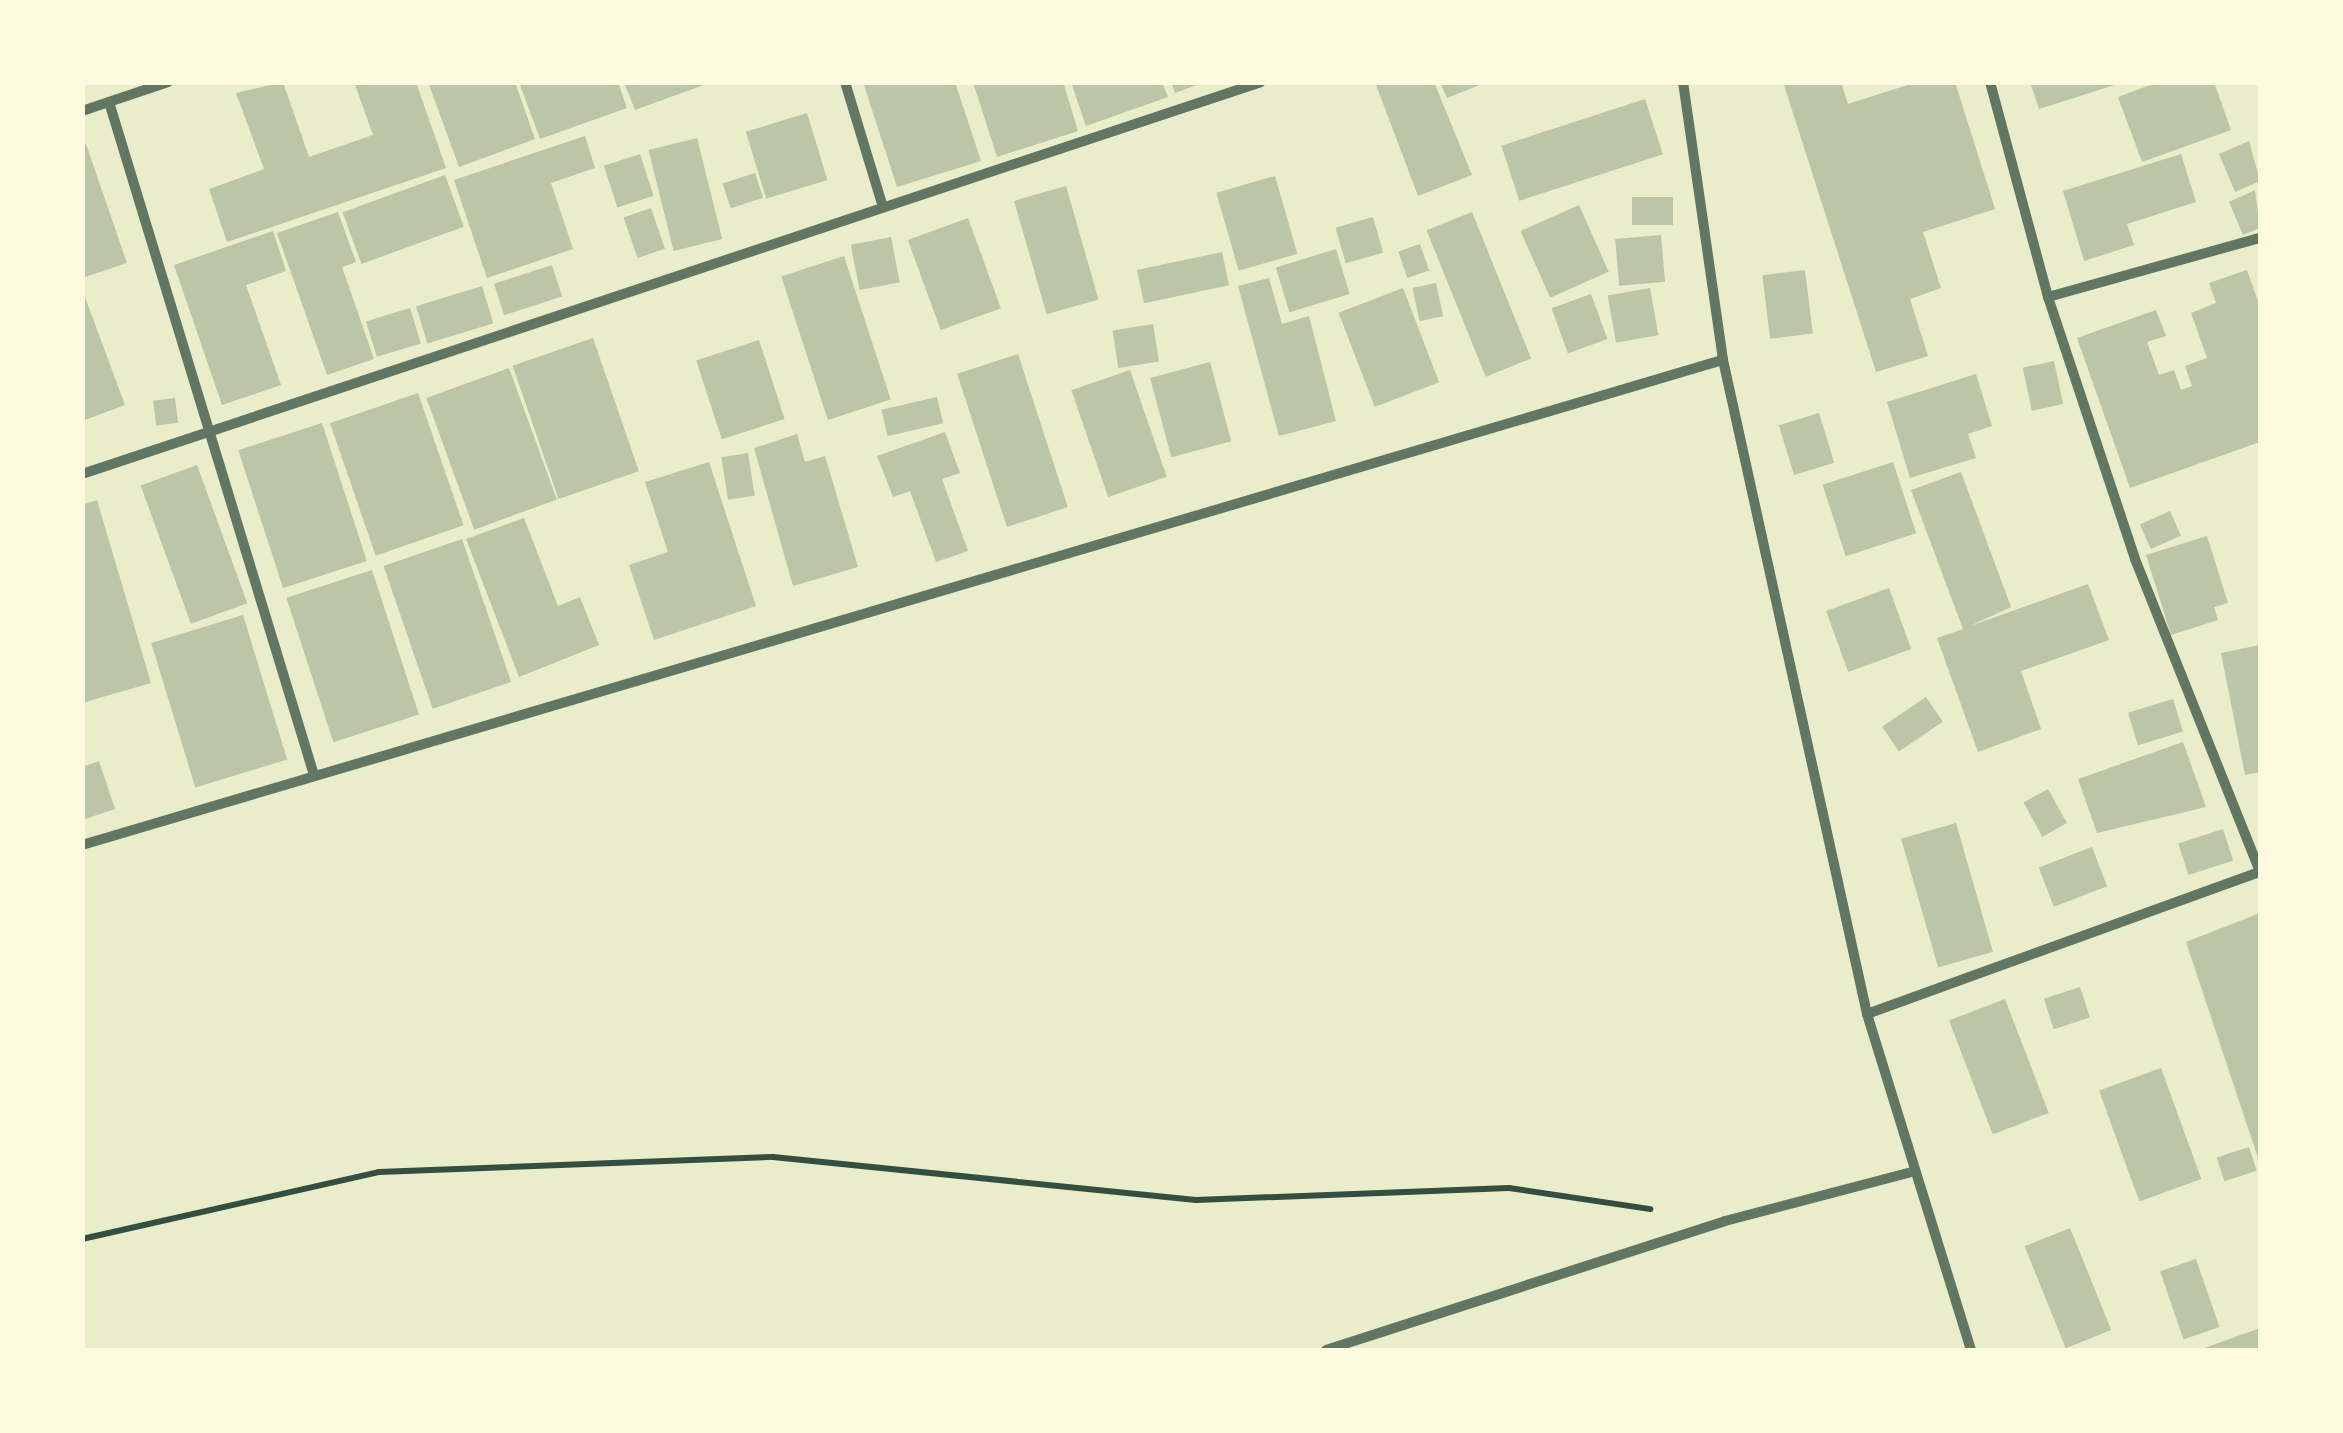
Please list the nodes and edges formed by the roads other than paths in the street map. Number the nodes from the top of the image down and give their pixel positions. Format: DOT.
graph roads {
  1 [pos="168,82"];
  2 [pos="846,82"];
  3 [pos="1261,82"];
  4 [pos="1683,82"];
  5 [pos="1990,82"];
  6 [pos="109,102"];
  7 [pos="82,111"];
  8 [pos="883,207"];
  9 [pos="2260,238"];
  10 [pos="2048,297"];
  11 [pos="1723,360"];
  12 [pos="206,435"];
  13 [pos="82,474"];
  14 [pos="314,775"];
  15 [pos="82,845"];
  16 [pos="2260,872"];
  17 [pos="1867,1014"];
  18 [pos="1912,1172"];
  19 [pos="1326,1350"];
  20 [pos="1971,1350"];
  1 -- 6 [label="street"];
  2 -- 8 [label="street"];
  3 -- 8 [label="street"];
  4 -- 11 [label="street"];
  5 -- 10 [label="street"];
  6 -- 7 [label="street"];
  6 -- 12 [label="street"];
  8 -- 12 [label="street"];
  9 -- 10 [label="street"];
  10 -- 16 [label="street"];
  11 -- 14 [label="street"];
  11 -- 17 [label="street"];
  12 -- 13 [label="street"];
  12 -- 14 [label="street"];
  14 -- 15 [label="street"];
  16 -- 17 [label="street"];
  17 -- 18 [label="street"];
  18 -- 19 [label="street"];
  18 -- 20 [label="street"];
}
